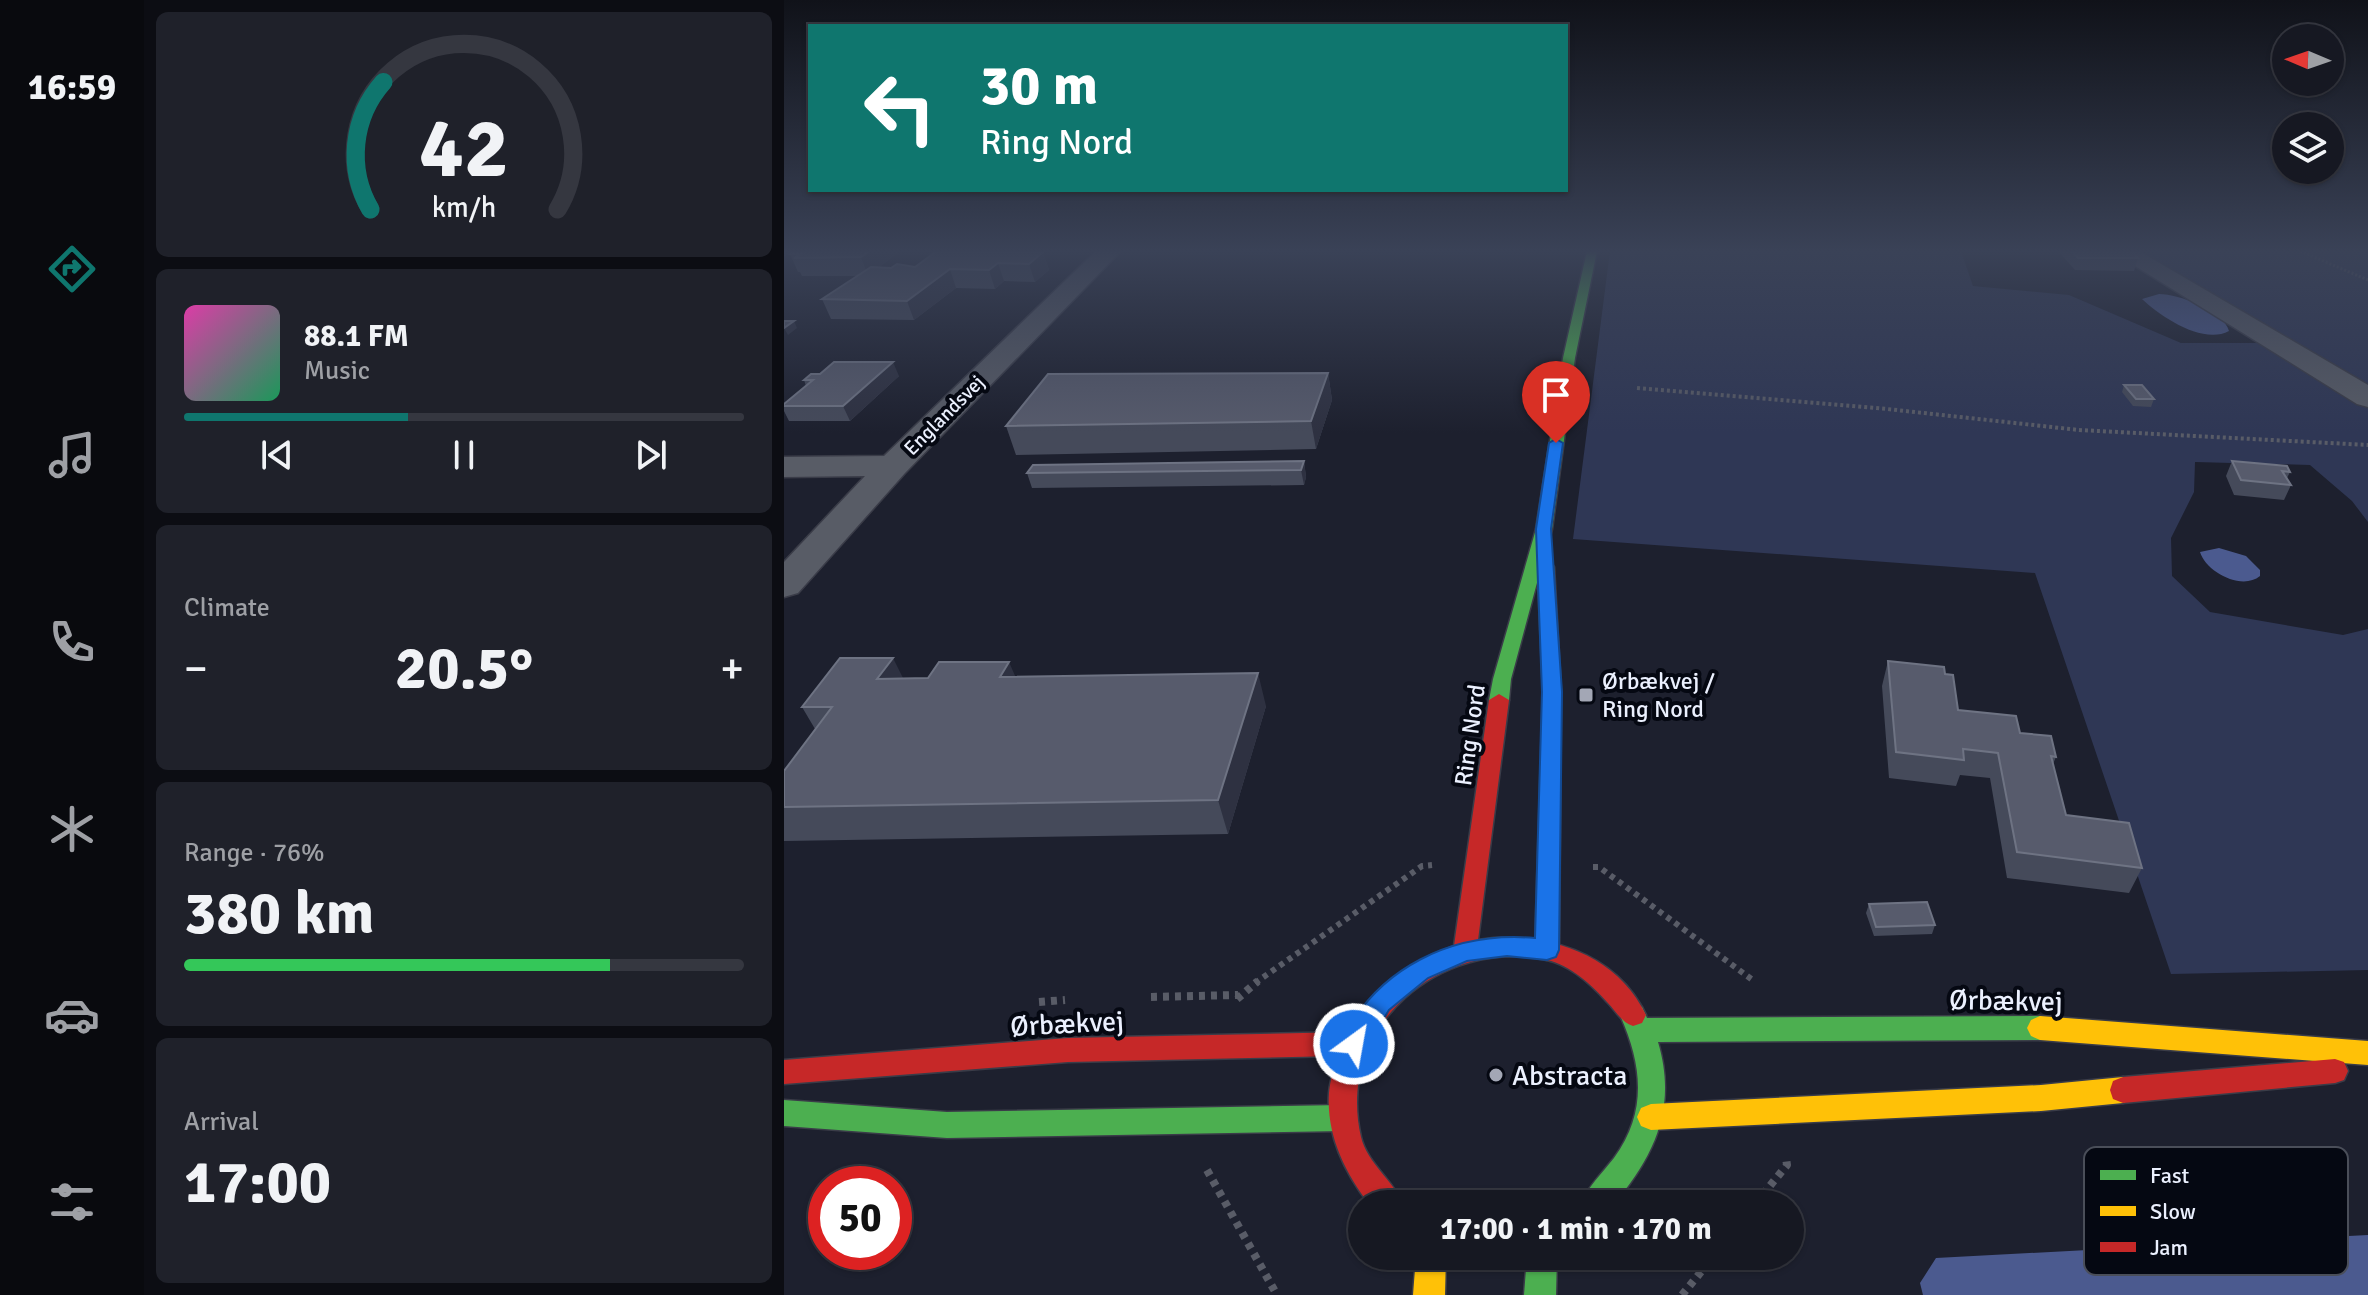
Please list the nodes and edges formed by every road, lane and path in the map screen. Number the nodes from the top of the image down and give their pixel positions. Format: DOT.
graph roads {
  1 [pos="1049,311"];
  2 [pos="1579,311"];
  3 [pos="2223,311"];
  4 [pos="1637,388"];
  5 [pos="2368,398"];
  6 [pos="2368,445"];
  7 [pos="893,466"];
  8 [pos="784,467"];
  9 [pos="1544,529"];
  10 [pos="784,585"];
  11 [pos="1547,950"];
  12 [pos="1465,951"];
  13 [pos="1643,1030"];
  14 [pos="1354,1044"];
  15 [pos="2368,1053"];
  16 [pos="2368,1068"];
  17 [pos="784,1072"];
  18 [pos="784,1113"];
  19 [pos="1651,1117"];
  20 [pos="1342,1118"];
  21 [pos="1377,1190"];
  22 [pos="1608,1190"];
  23 [pos="1430,1270"];
  24 [pos="1541,1270"];
  25 [pos="1703,1270"];
  26 [pos="1429,1295"];
  27 [pos="1540,1295"];
  28 [pos="1682,1295"];
  1 -- 7 [label="street, Englandsvej"];
  2 -- 9 [label="main road, Ring Nord"];
  3 -- 5 [label="street"];
  4 -- 6 [label="path"];
  7 -- 8 [label="street"];
  7 -- 10 [label="street, Englandsvej"];
  9 -- 11 [label="main road, Ring Nord"];
  9 -- 12 [label="main road, Ring Nord"];
  11 -- 12 [label="main road"];
  11 -- 13 [label="main road"];
  12 -- 14 [label="main road"];
  13 -- 15 [label="main road, Ørbækvej"];
  13 -- 19 [label="main road"];
  14 -- 17 [label="main road, Ørbækvej"];
  14 -- 20 [label="main road"];
  16 -- 19 [label="main road"];
  18 -- 20 [label="main road"];
  19 -- 22 [label="main road"];
  20 -- 21 [label="main road"];
  23 -- 26 [label="main road"];
  24 -- 27 [label="main road"];
  25 -- 28 [label="path"];
}
